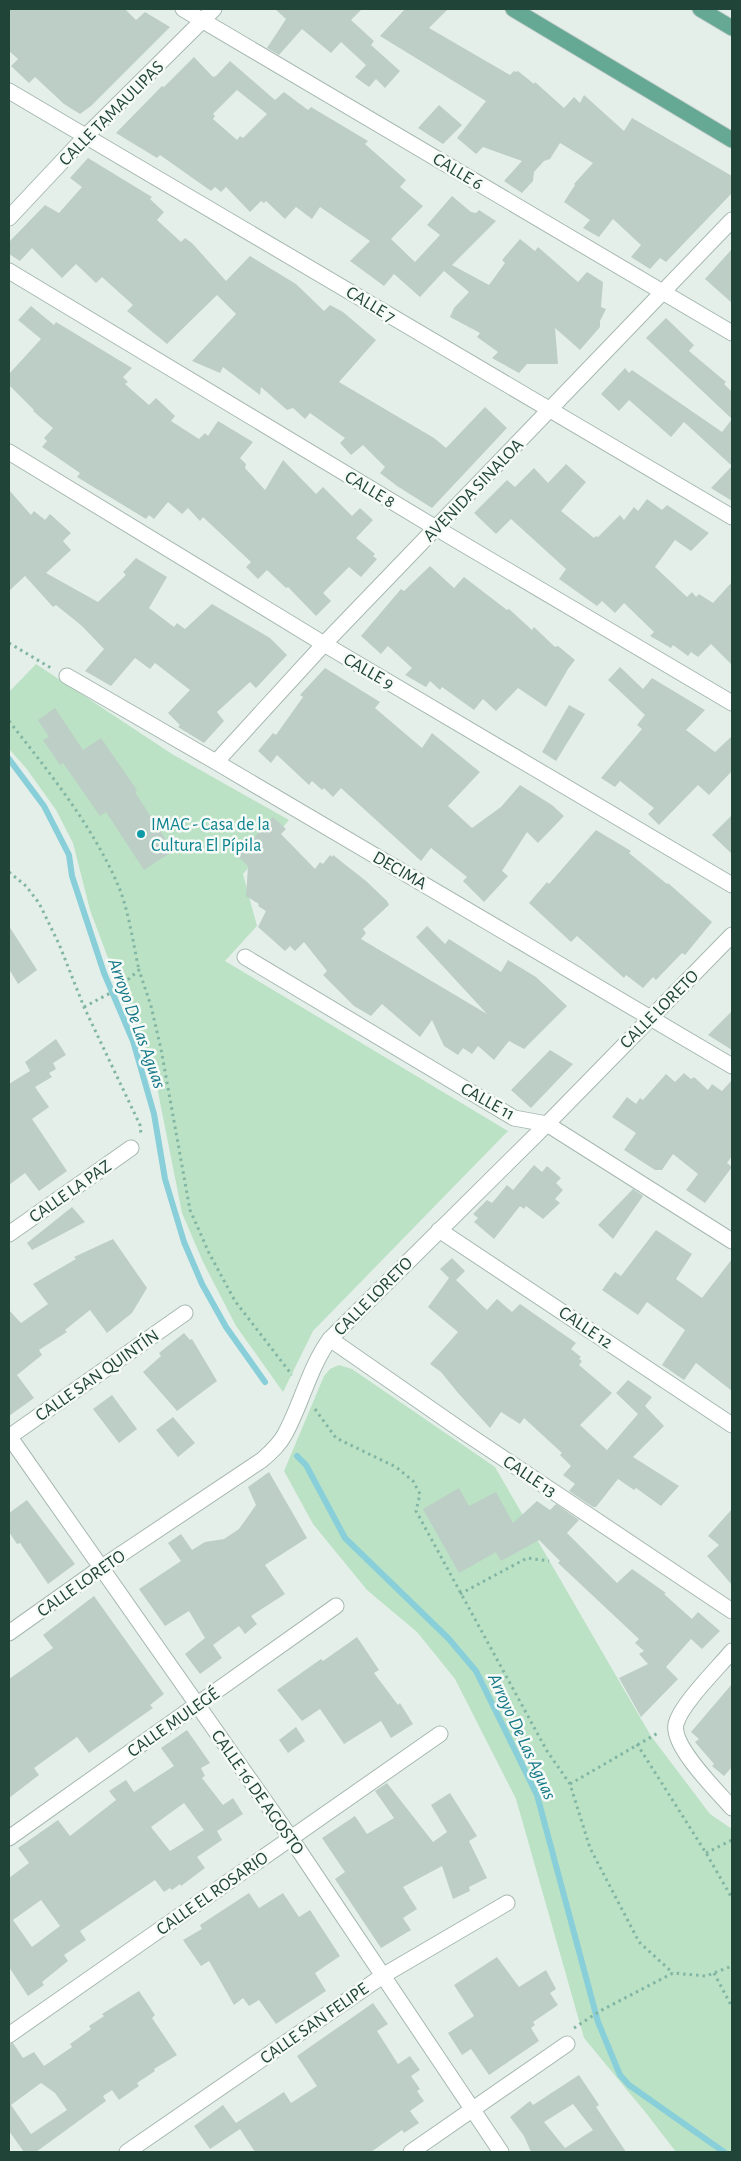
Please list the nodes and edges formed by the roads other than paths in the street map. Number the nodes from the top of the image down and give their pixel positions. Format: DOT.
graph roads {
  1 [pos="183,9"];
  2 [pos="214,9"];
  3 [pos="513,9"];
  4 [pos="700,9"];
  5 [pos="203,20"];
  6 [pos="732,28"];
  7 [pos="9,90"];
  8 [pos="86,136"];
  9 [pos="732,140"];
  10 [pos="9,218"];
  11 [pos="732,220"];
  12 [pos="9,271"];
  13 [pos="663,291"];
  14 [pos="732,333"];
  15 [pos="551,410"];
  16 [pos="9,452"];
  17 [pos="732,517"];
  18 [pos="436,528"];
  19 [pos="324,644"];
  20 [pos="67,676"];
  21 [pos="732,703"];
  22 [pos="216,762"];
  23 [pos="732,885"];
  24 [pos="732,935"];
  25 [pos="245,957"];
  26 [pos="651,1017"];
  27 [pos="732,1066"];
  28 [pos="547,1124"];
  29 [pos="131,1148"];
  30 [pos="439,1230"];
  31 [pos="9,1234"];
  32 [pos="732,1241"];
  33 [pos="185,1313"];
  34 [pos="330,1339"];
  35 [pos="732,1425"];
  36 [pos="9,1437"];
  37 [pos="102,1567"];
  38 [pos="336,1606"];
  39 [pos="732,1611"];
  40 [pos="9,1633"];
  41 [pos="732,1651"];
  42 [pos="198,1705"];
  43 [pos="440,1734"];
  44 [pos="732,1808"];
  45 [pos="290,1837"];
  46 [pos="9,1838"];
  47 [pos="507,1903"];
  48 [pos="384,1975"];
  49 [pos="9,2035"];
  50 [pos="568,2038"];
  51 [pos="473,2110"];
  52 [pos="127,2152"];
  53 [pos="411,2152"];
  54 [pos="501,2152"];
  1 -- 5 [label="street, CALLE 6"];
  2 -- 5 [label="street, CALLE TAMAULIPAS"];
  3 -- 9 [label="main road"];
  4 -- 6 [label="main road"];
  5 -- 8 [label="street, CALLE TAMAULIPAS"];
  5 -- 13 [label="street, CALLE 6"];
  7 -- 8 [label="street, CALLE 7"];
  8 -- 10 [label="street, CALLE TAMAULIPAS"];
  8 -- 15 [label="street, CALLE 7"];
  11 -- 13 [label="street, AVENIDA SINALOA"];
  12 -- 18 [label="street, CALLE 8"];
  13 -- 14 [label="street, CALLE 6"];
  13 -- 15 [label="street, AVENIDA SINALOA"];
  15 -- 17 [label="street, CALLE 7"];
  15 -- 18 [label="street, AVENIDA SINALOA"];
  16 -- 19 [label="street, CALLE 9"];
  18 -- 19 [label="street, AVENIDA SINALOA"];
  18 -- 21 [label="street, CALLE 8"];
  19 -- 22 [label="street, AVENIDA SINALOA"];
  19 -- 23 [label="street, CALLE 9"];
  20 -- 22 [label="street, DECIMA"];
  22 -- 26 [label="street, DECIMA"];
  24 -- 26 [label="street, CALLE LORETO"];
  25 -- 28 [label="street, CALLE 11"];
  26 -- 27 [label="street, DECIMA"];
  26 -- 28 [label="street, CALLE LORETO"];
  28 -- 30 [label="street, CALLE LORETO"];
  28 -- 32 [label="street, CALLE 11"];
  29 -- 31 [label="street, CALLE LA PAZ"];
  30 -- 34 [label="street, CALLE LORETO"];
  30 -- 35 [label="street, CALLE 12"];
  33 -- 36 [label="street, CALLE SAN QUINTÍN"];
  34 -- 37 [label="street, CALLE LORETO"];
  34 -- 39 [label="street, CALLE 13"];
  36 -- 37 [label="street, CALLE 16 DE AGOSTO"];
  37 -- 40 [label="street, CALLE LORETO"];
  37 -- 42 [label="street, CALLE 16 DE AGOSTO"];
  38 -- 42 [label="street, CALLE MULEGÉ"];
  41 -- 44 [label="street"];
  42 -- 45 [label="street, CALLE 16 DE AGOSTO"];
  42 -- 46 [label="street, CALLE MULEGÉ"];
  43 -- 45 [label="street, CALLE EL ROSARIO"];
  45 -- 48 [label="street, CALLE 16 DE AGOSTO"];
  45 -- 49 [label="street, CALLE EL ROSARIO"];
  47 -- 48 [label="street, CALLE SAN FELIPE"];
  48 -- 51 [label="street, CALLE 16 DE AGOSTO"];
  48 -- 52 [label="street, CALLE SAN FELIPE"];
  50 -- 51 [label="street"];
  51 -- 53 [label="street"];
  51 -- 54 [label="street, CALLE 16 DE AGOSTO"];
}
